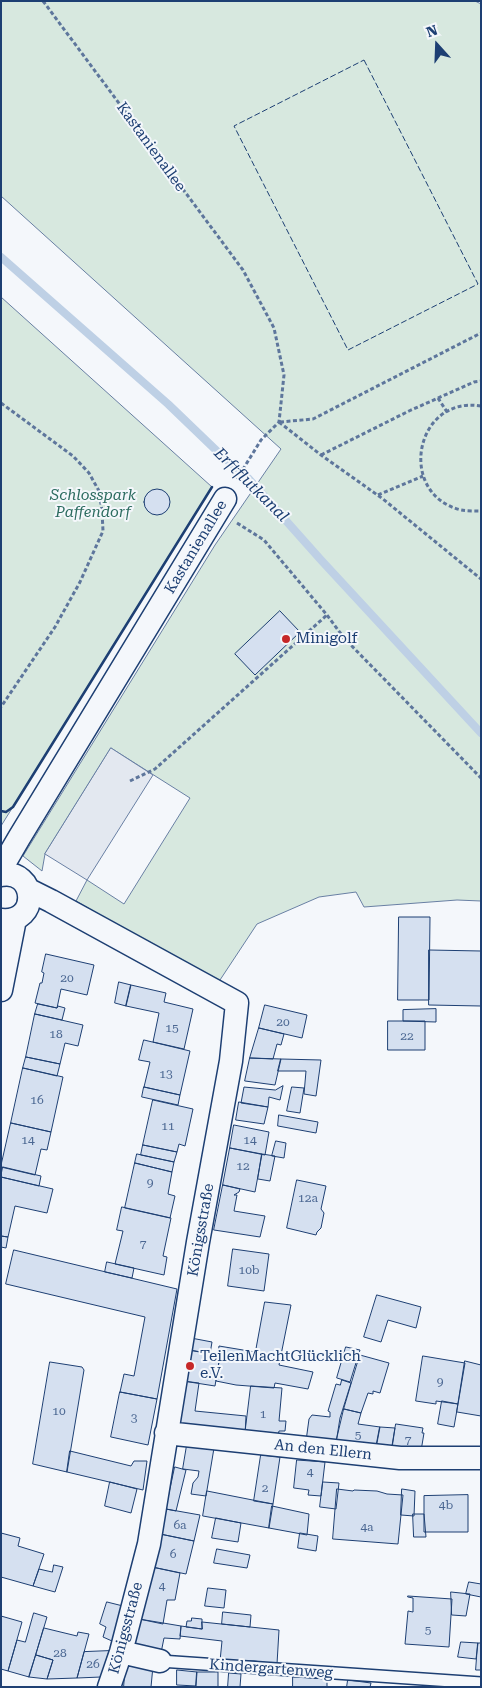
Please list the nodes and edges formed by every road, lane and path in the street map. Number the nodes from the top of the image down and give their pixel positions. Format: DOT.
graph roads {
  1 [pos="43,1"];
  2 [pos="481,333"];
  3 [pos="481,381"];
  4 [pos="438,398"];
  5 [pos="1,403"];
  6 [pos="481,406"];
  7 [pos="448,412"];
  8 [pos="279,422"];
  9 [pos="321,455"];
  10 [pos="423,476"];
  11 [pos="377,495"];
  12 [pos="222,506"];
  13 [pos="481,511"];
  14 [pos="481,579"];
  15 [pos="327,615"];
  16 [pos="1,708"];
  17 [pos="481,778"];
  18 [pos="130,781"];
  19 [pos="1,869"];
  20 [pos="1,875"];
  21 [pos="29,890"];
  22 [pos="8,919"];
  23 [pos="1,990"];
  24 [pos="166,1433"];
  25 [pos="481,1458"];
  26 [pos="122,1652"];
  27 [pos="160,1661"];
  28 [pos="481,1684"];
  29 [pos="109,1687"];
  1 -- 8 [label="path, Kastanienallee"];
  2 -- 8 [label="path"];
  3 -- 4 [label="path"];
  4 -- 7 [label="path"];
  4 -- 9 [label="path"];
  5 -- 16 [label="path"];
  6 -- 7 [label="path"];
  7 -- 10 [label="path"];
  8 -- 9 [label="path"];
  8 -- 12 [label="path, Kastanienallee"];
  9 -- 11 [label="path"];
  10 -- 11 [label="path"];
  10 -- 13 [label="path"];
  11 -- 14 [label="path"];
  12 -- 15 [label="path"];
  12 -- 19 [label="street, Kastanienallee"];
  15 -- 17 [label="path"];
  15 -- 18 [label="path"];
  20 -- 21 [label="street"];
  21 -- 22 [label="street"];
  21 -- 24 [label="street, Königsstraße"];
  22 -- 23 [label="street"];
  24 -- 25 [label="street, An den Ellern"];
  24 -- 26 [label="street, Königsstraße"];
  26 -- 27 [label="street, Kindergartenweg"];
  26 -- 29 [label="street, Königsstraße"];
  27 -- 28 [label="lane, Kindergartenweg"];
}
